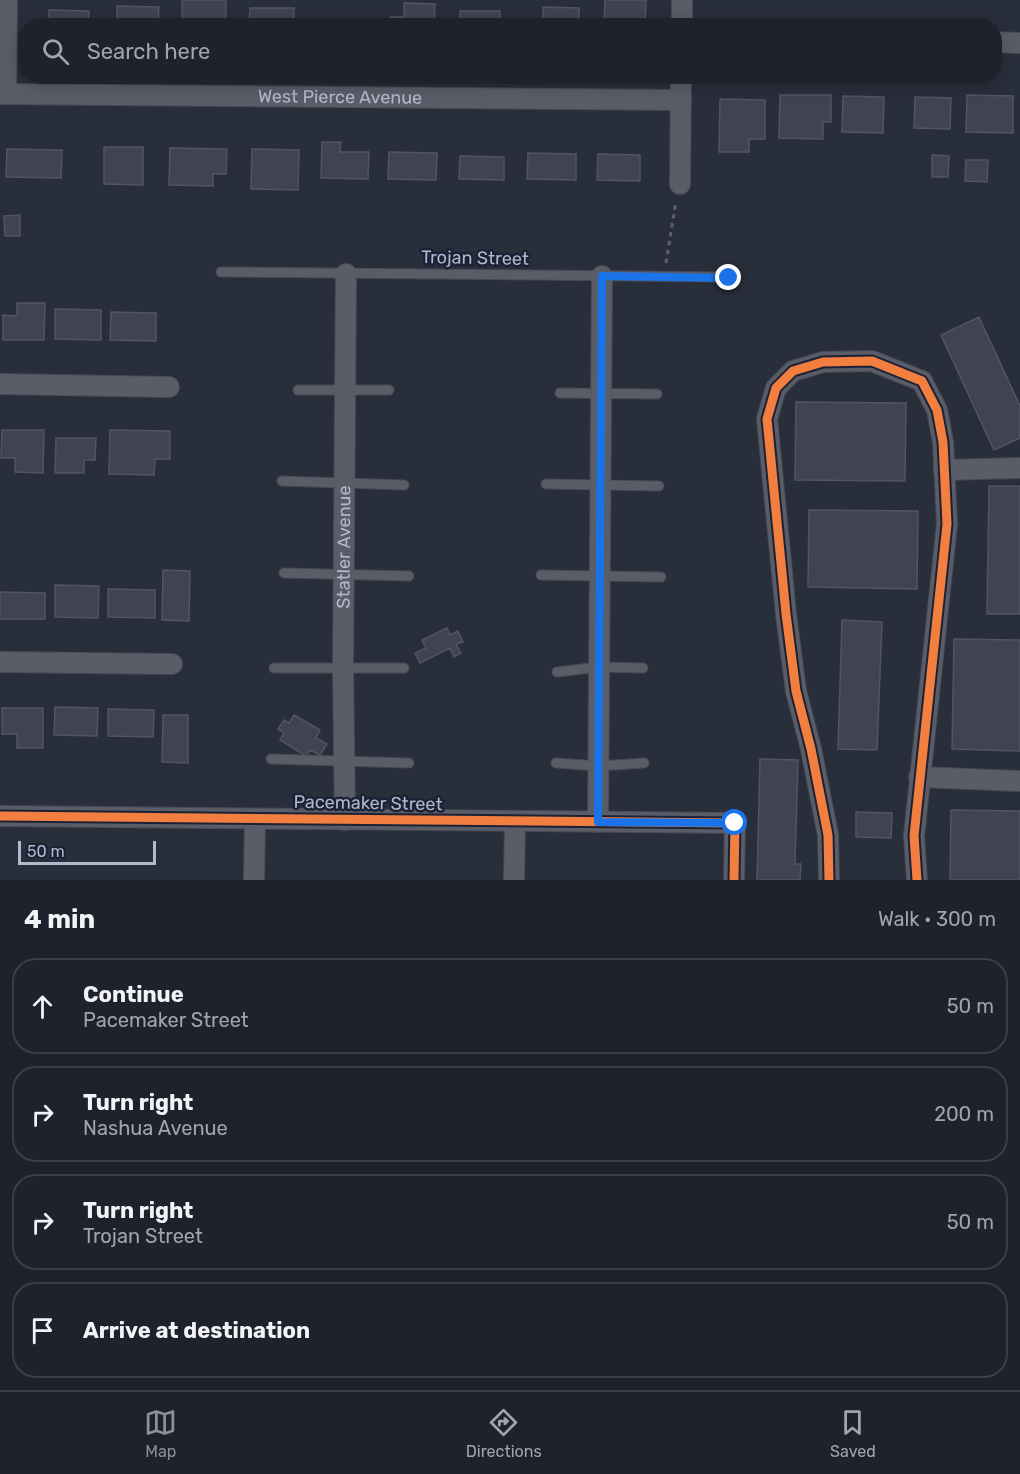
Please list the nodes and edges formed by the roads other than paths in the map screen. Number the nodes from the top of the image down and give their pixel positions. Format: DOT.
graph roads {
  1 [pos="7,0"];
  2 [pos="682,0"];
  3 [pos="682,18"];
  4 [pos="1002,42"];
  5 [pos="1020,43"];
  6 [pos="681,84"];
  7 [pos="3,94"];
  8 [pos="681,100"];
  9 [pos="680,184"];
  10 [pos="221,272"];
  11 [pos="346,273"];
  12 [pos="602,276"];
  13 [pos="729,278"];
  14 [pos="0,384"];
  15 [pos="169,387"];
  16 [pos="298,390"];
  17 [pos="345,390"];
  18 [pos="389,390"];
  19 [pos="560,393"];
  20 [pos="602,393"];
  21 [pos="657,394"];
  22 [pos="1020,468"];
  23 [pos="944,470"];
  24 [pos="282,481"];
  25 [pos="345,483"];
  26 [pos="546,484"];
  27 [pos="404,485"];
  28 [pos="601,485"];
  29 [pos="659,486"];
  30 [pos="284,573"];
  31 [pos="344,574"];
  32 [pos="541,575"];
  33 [pos="409,576"];
  34 [pos="600,576"];
  35 [pos="661,577"];
  36 [pos="0,662"];
  37 [pos="171,664"];
  38 [pos="599,667"];
  39 [pos="273,668"];
  40 [pos="343,668"];
  41 [pos="404,668"];
  42 [pos="644,668"];
  43 [pos="557,672"];
  44 [pos="271,759"];
  45 [pos="345,761"];
  46 [pos="409,762"];
  47 [pos="556,763"];
  48 [pos="644,763"];
  49 [pos="599,765"];
  50 [pos="920,777"];
  51 [pos="1020,781"];
  52 [pos="0,816"];
  53 [pos="255,819"];
  54 [pos="345,820"];
  55 [pos="514,821"];
  56 [pos="598,822"];
  57 [pos="254,880"];
  58 [pos="514,880"];
  59 [pos="734,880"];
  60 [pos="829,880"];
  61 [pos="917,880"];
  1 -- 7 [label="street"];
  2 -- 3 [label="street"];
  4 -- 5 [label="street"];
  6 -- 8 [label="street"];
  7 -- 8 [label="street, West Pierce Avenue"];
  8 -- 9 [label="street"];
  10 -- 11 [label="lane, Trojan Street"];
  11 -- 12 [label="lane, Trojan Street"];
  11 -- 17 [label="street, Statler Avenue"];
  12 -- 13 [label="lane, Trojan Street"];
  12 -- 20 [label="street"];
  14 -- 15 [label="street"];
  16 -- 17 [label="lane"];
  17 -- 18 [label="lane"];
  17 -- 25 [label="street, Statler Avenue"];
  19 -- 20 [label="lane"];
  20 -- 21 [label="lane"];
  20 -- 28 [label="street"];
  22 -- 23 [label="street"];
  23 -- 50 [label="street"];
  23 -- 60 [label="street"];
  24 -- 25 [label="lane"];
  25 -- 27 [label="lane"];
  25 -- 31 [label="street, Statler Avenue"];
  26 -- 28 [label="lane"];
  28 -- 29 [label="lane"];
  28 -- 34 [label="street"];
  30 -- 31 [label="lane"];
  31 -- 33 [label="lane"];
  31 -- 40 [label="street, Statler Avenue"];
  32 -- 34 [label="lane"];
  34 -- 35 [label="lane"];
  34 -- 38 [label="street"];
  36 -- 37 [label="street"];
  38 -- 42 [label="lane"];
  38 -- 43 [label="lane"];
  38 -- 49 [label="street"];
  39 -- 40 [label="lane"];
  40 -- 41 [label="lane"];
  40 -- 45 [label="street, Statler Avenue"];
  44 -- 45 [label="lane"];
  45 -- 46 [label="lane"];
  45 -- 54 [label="street, Statler Avenue"];
  47 -- 49 [label="lane"];
  48 -- 49 [label="lane"];
  49 -- 56 [label="street"];
  50 -- 51 [label="street"];
  50 -- 61 [label="street"];
  52 -- 53 [label="street, Pacemaker Street"];
  53 -- 54 [label="street, Pacemaker Street"];
  53 -- 57 [label="street"];
  54 -- 55 [label="street, Pacemaker Street"];
  55 -- 56 [label="street, Pacemaker Street"];
  55 -- 58 [label="street"];
  56 -- 59 [label="street, Pacemaker Street"];
}
